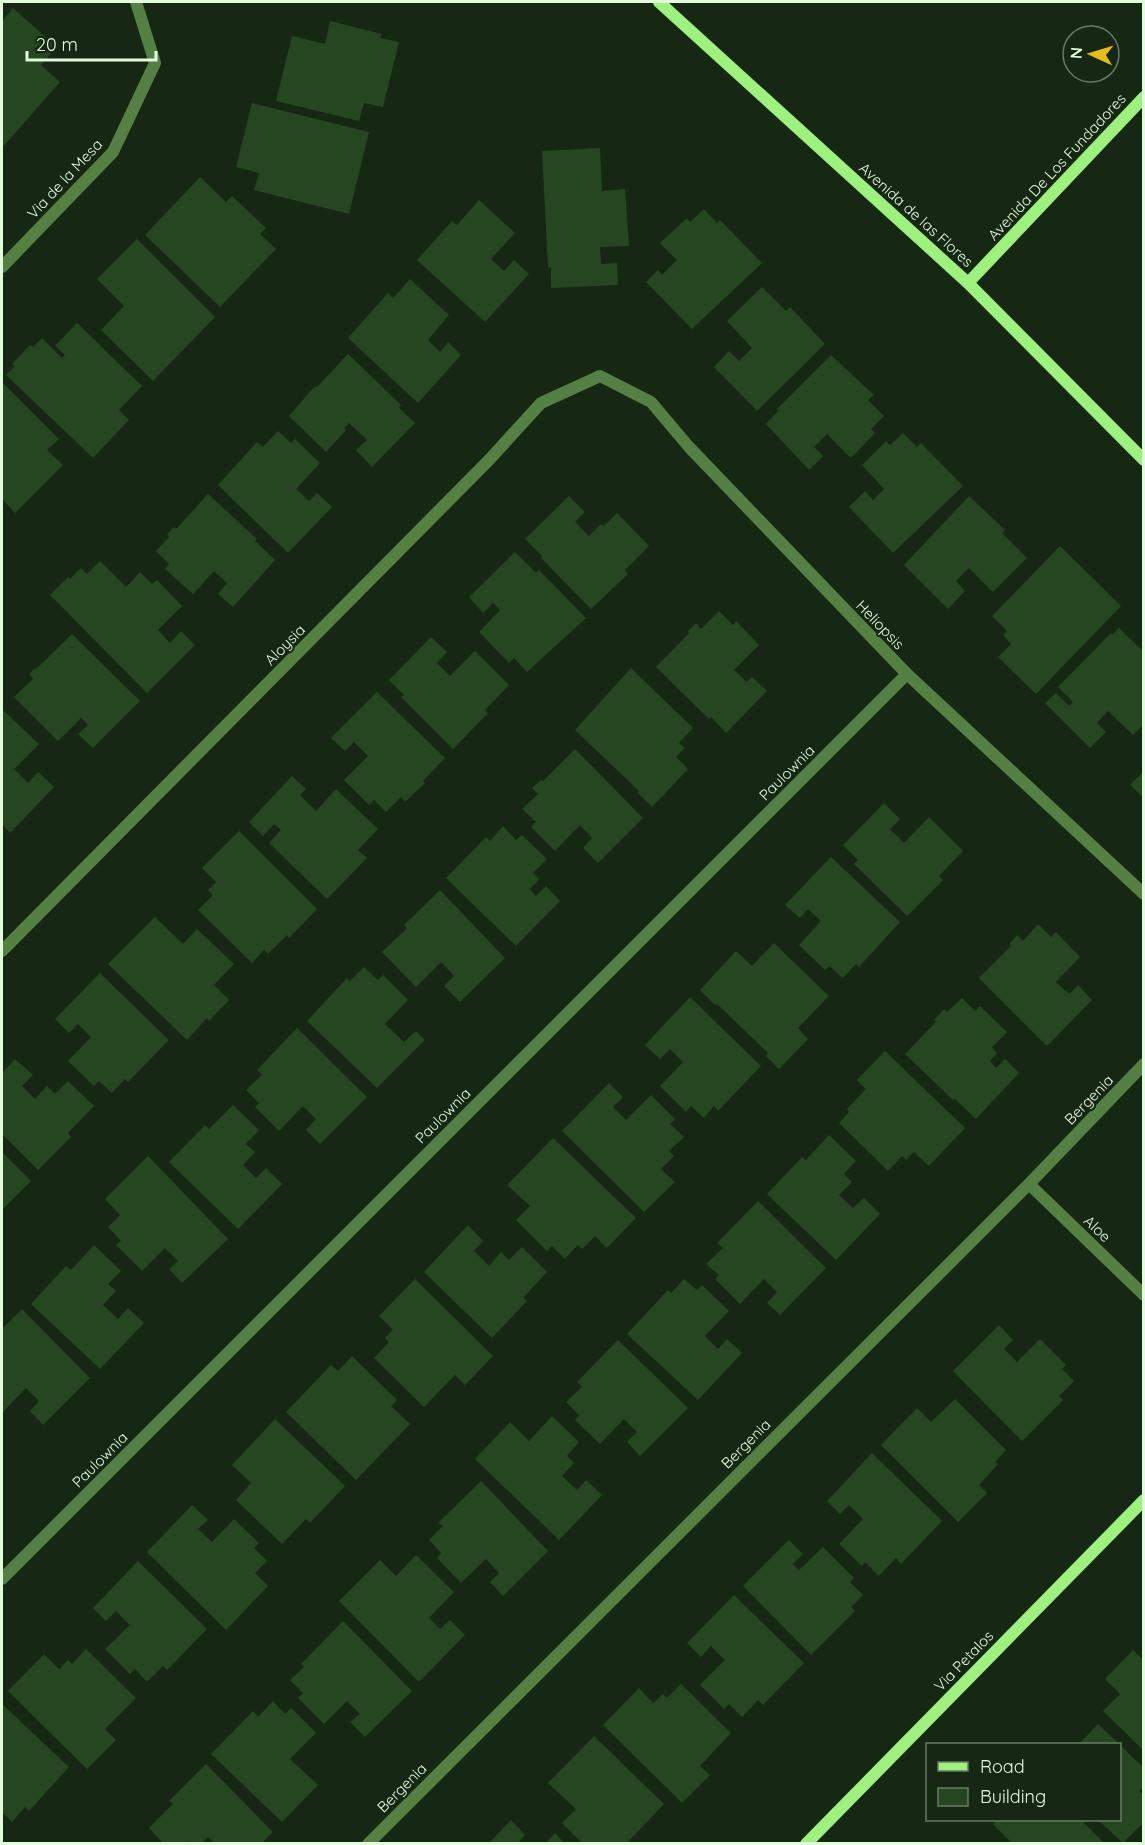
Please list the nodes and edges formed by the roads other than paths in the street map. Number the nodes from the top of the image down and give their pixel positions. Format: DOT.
graph roads {
  1 [pos="136,2"];
  2 [pos="659,2"];
  3 [pos="1143,97"];
  4 [pos="2,267"];
  5 [pos="968,283"];
  6 [pos="600,376"];
  7 [pos="1143,460"];
  8 [pos="907,674"];
  9 [pos="1143,894"];
  10 [pos="2,951"];
  11 [pos="1143,1064"];
  12 [pos="1029,1184"];
  13 [pos="1143,1296"];
  14 [pos="1143,1500"];
  15 [pos="2,1580"];
  16 [pos="368,1844"];
  17 [pos="806,1844"];
  1 -- 4 [label="street, Via de la Mesa"];
  2 -- 5 [label="street, Avenida de las Flores"];
  3 -- 5 [label="street, Avenida De Los Fundadores"];
  5 -- 7 [label="street, Avenida de las Flores"];
  6 -- 8 [label="street, Heliopsis"];
  6 -- 10 [label="street, Aloysia"];
  8 -- 9 [label="street, Heliopsis"];
  8 -- 15 [label="street, Paulownia"];
  11 -- 12 [label="street, Bergenia"];
  12 -- 13 [label="street, Aloe"];
  12 -- 16 [label="street, Bergenia"];
  14 -- 17 [label="street, Via Petalos"];
}
